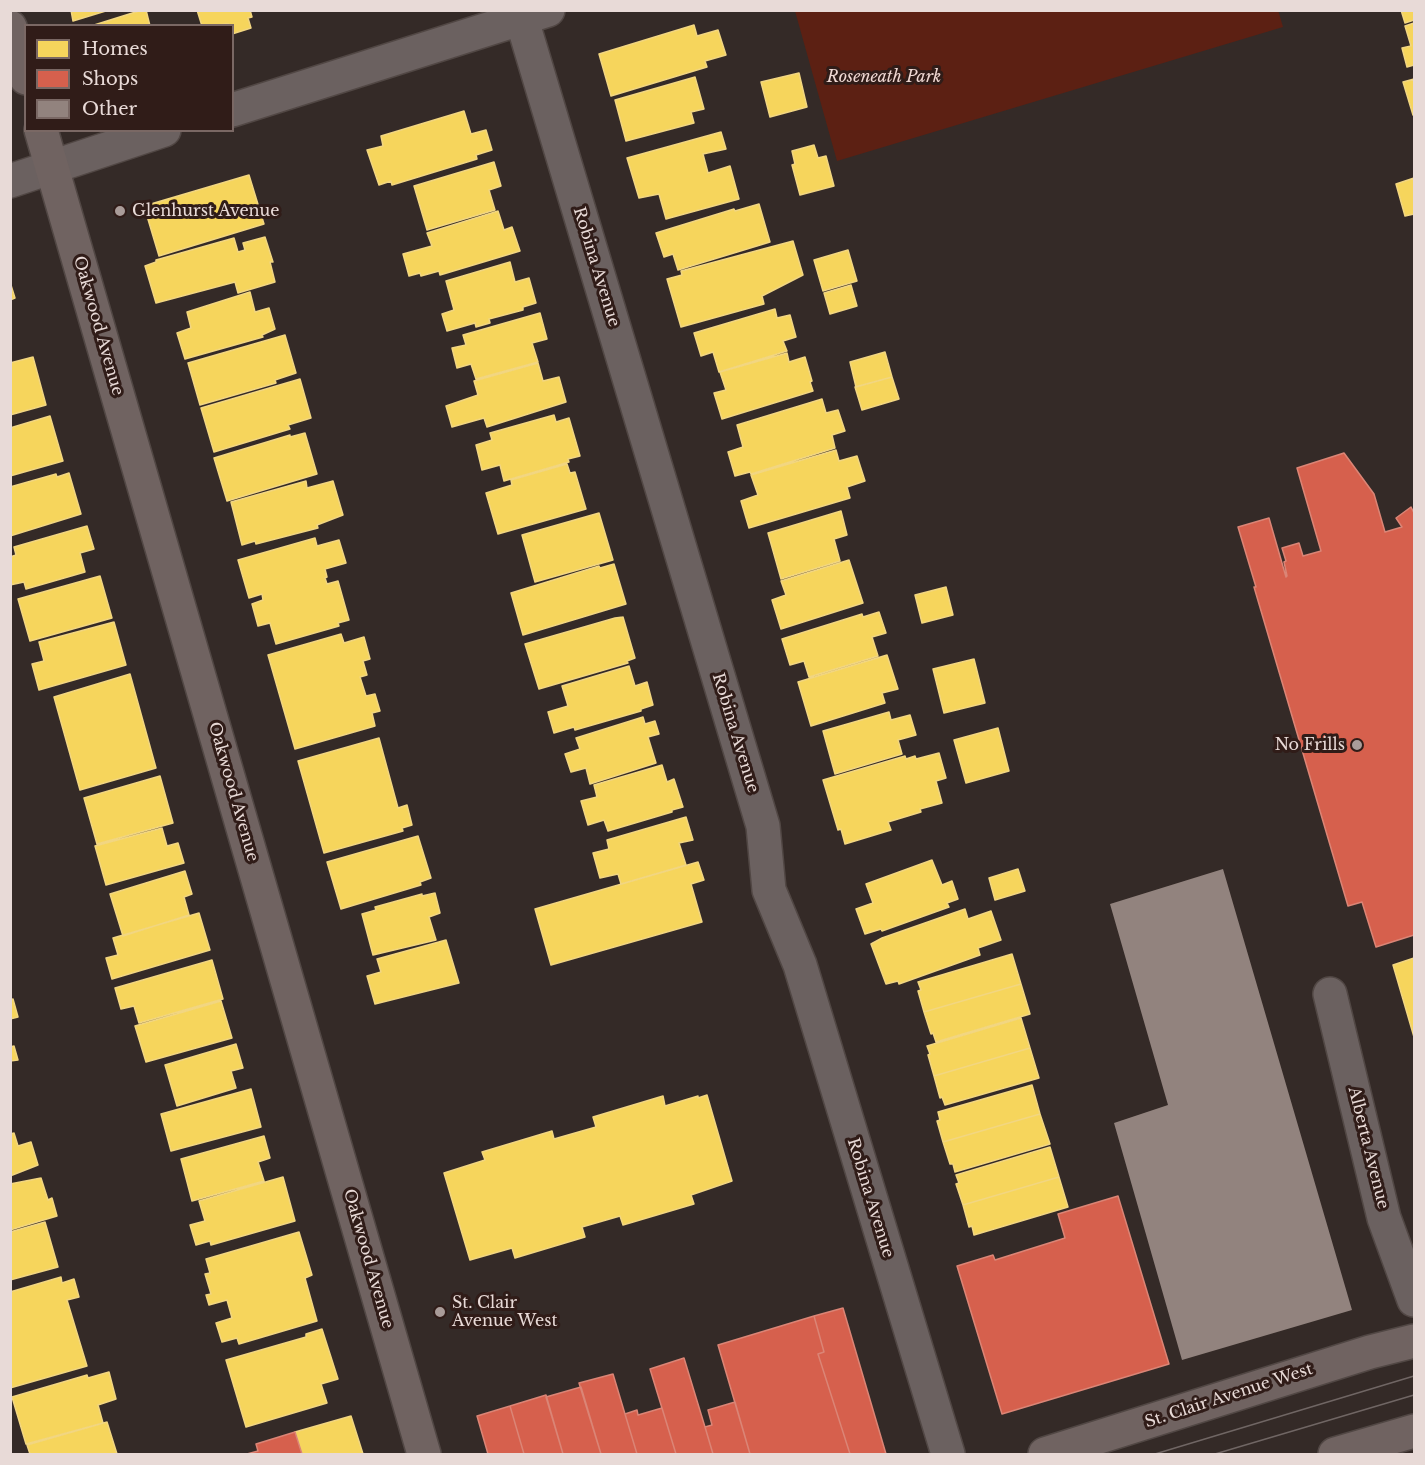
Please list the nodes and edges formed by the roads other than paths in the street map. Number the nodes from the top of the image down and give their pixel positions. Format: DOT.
graph roads {
  1 [pos="530,13"];
  2 [pos="10,27"];
  3 [pos="24,72"];
  4 [pos="234,109"];
  5 [pos="42,132"];
  6 [pos="158,132"];
  7 [pos="52,167"];
  8 [pos="10,181"];
  9 [pos="1330,994"];
  10 [pos="1414,1300"];
  11 [pos="1414,1341"];
  12 [pos="1414,1431"];
  13 [pos="424,1455"];
  14 [pos="948,1455"];
  15 [pos="1045,1455"];
  16 [pos="1335,1455"];
  1 -- 4 [label="street"];
  1 -- 14 [label="street, Robina Avenue"];
  2 -- 3 [label="street"];
  5 -- 7 [label="street, Oakwood Avenue"];
  6 -- 7 [label="street"];
  7 -- 8 [label="street"];
  7 -- 13 [label="street, Oakwood Avenue"];
  9 -- 10 [label="street, Alberta Avenue"];
  11 -- 15 [label="street, St. Clair Avenue West"];
  12 -- 16 [label="street"];
}
